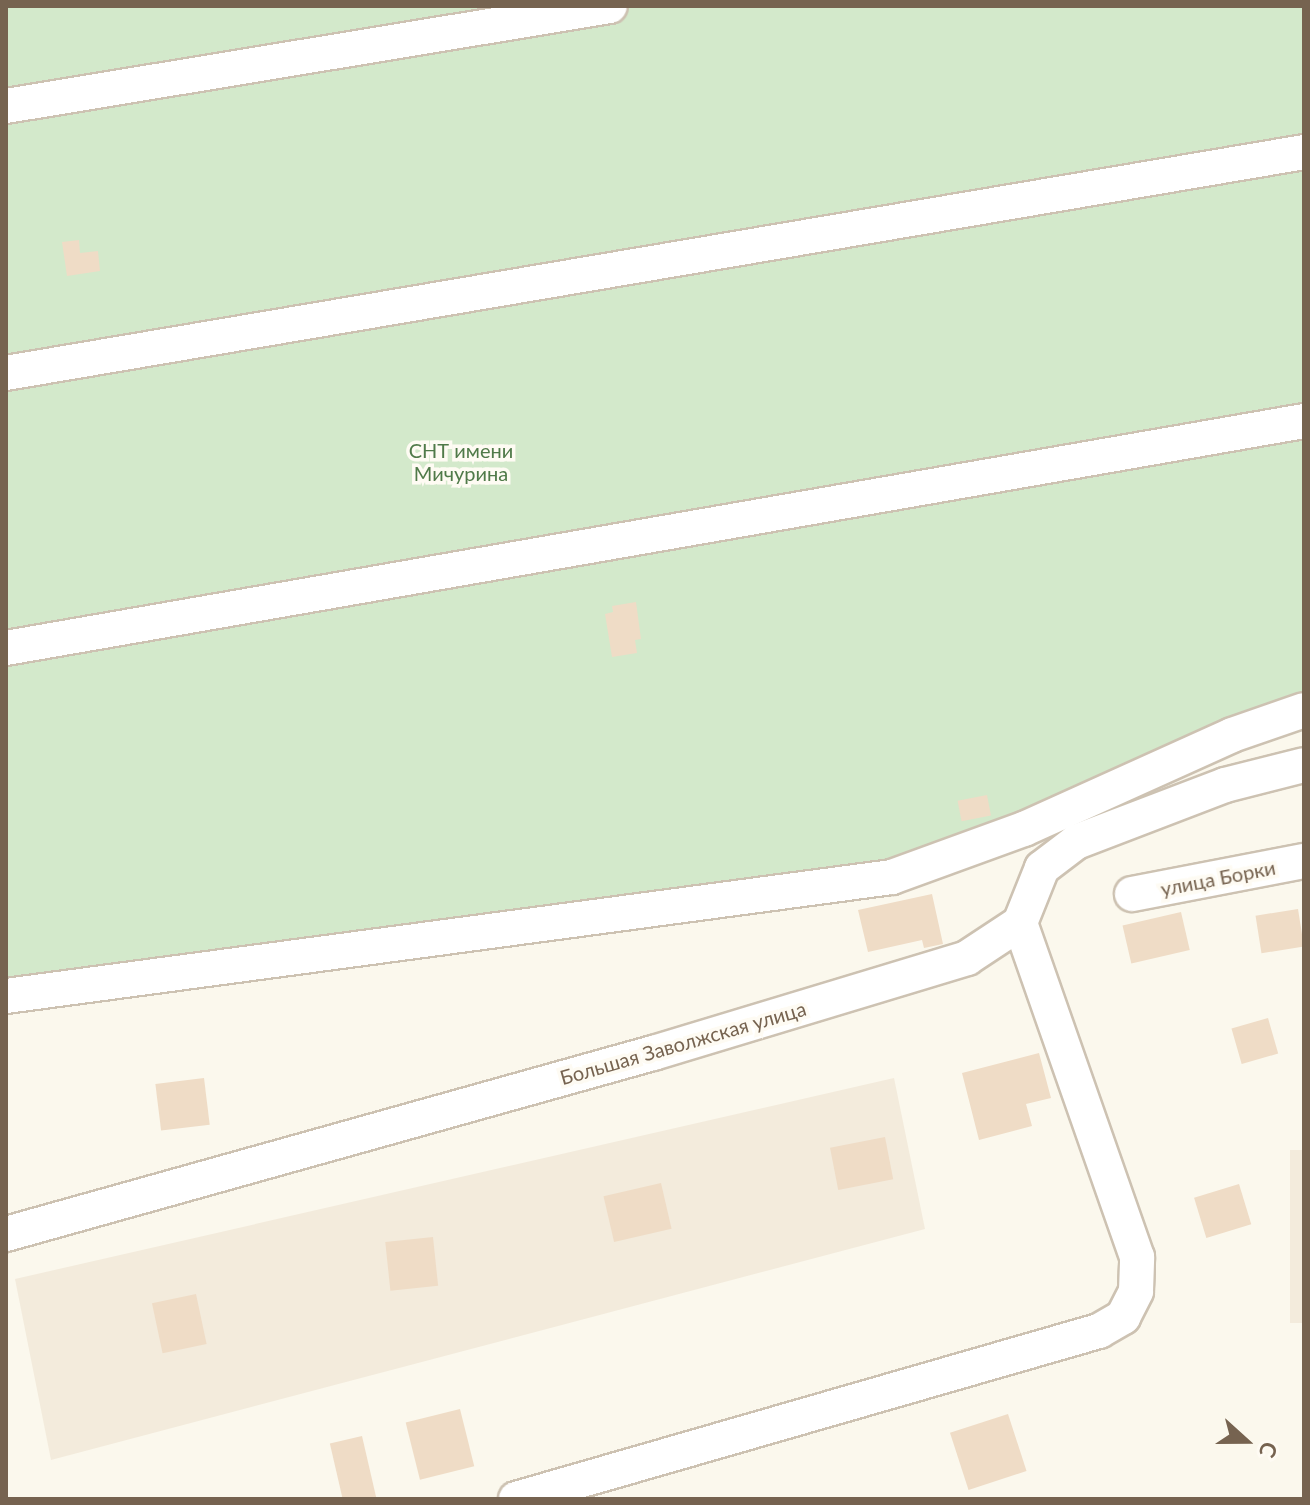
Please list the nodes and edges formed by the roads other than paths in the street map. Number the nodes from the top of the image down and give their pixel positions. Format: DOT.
graph roads {
  1 [pos="610,6"];
  2 [pos="6,106"];
  3 [pos="1304,152"];
  4 [pos="6,373"];
  5 [pos="1304,421"];
  6 [pos="6,648"];
  7 [pos="1304,710"];
  8 [pos="1304,765"];
  9 [pos="1304,861"];
  10 [pos="1132,894"];
  11 [pos="1020,923"];
  12 [pos="6,996"];
  13 [pos="6,1234"];
  14 [pos="516,1499"];
  1 -- 2 [label="street"];
  3 -- 4 [label="street"];
  5 -- 6 [label="street"];
  7 -- 12 [label="street"];
  8 -- 11 [label="street"];
  9 -- 10 [label="street, улица Борки"];
  11 -- 13 [label="street, Большая Заволжская улица"];
  11 -- 14 [label="street"];
}
